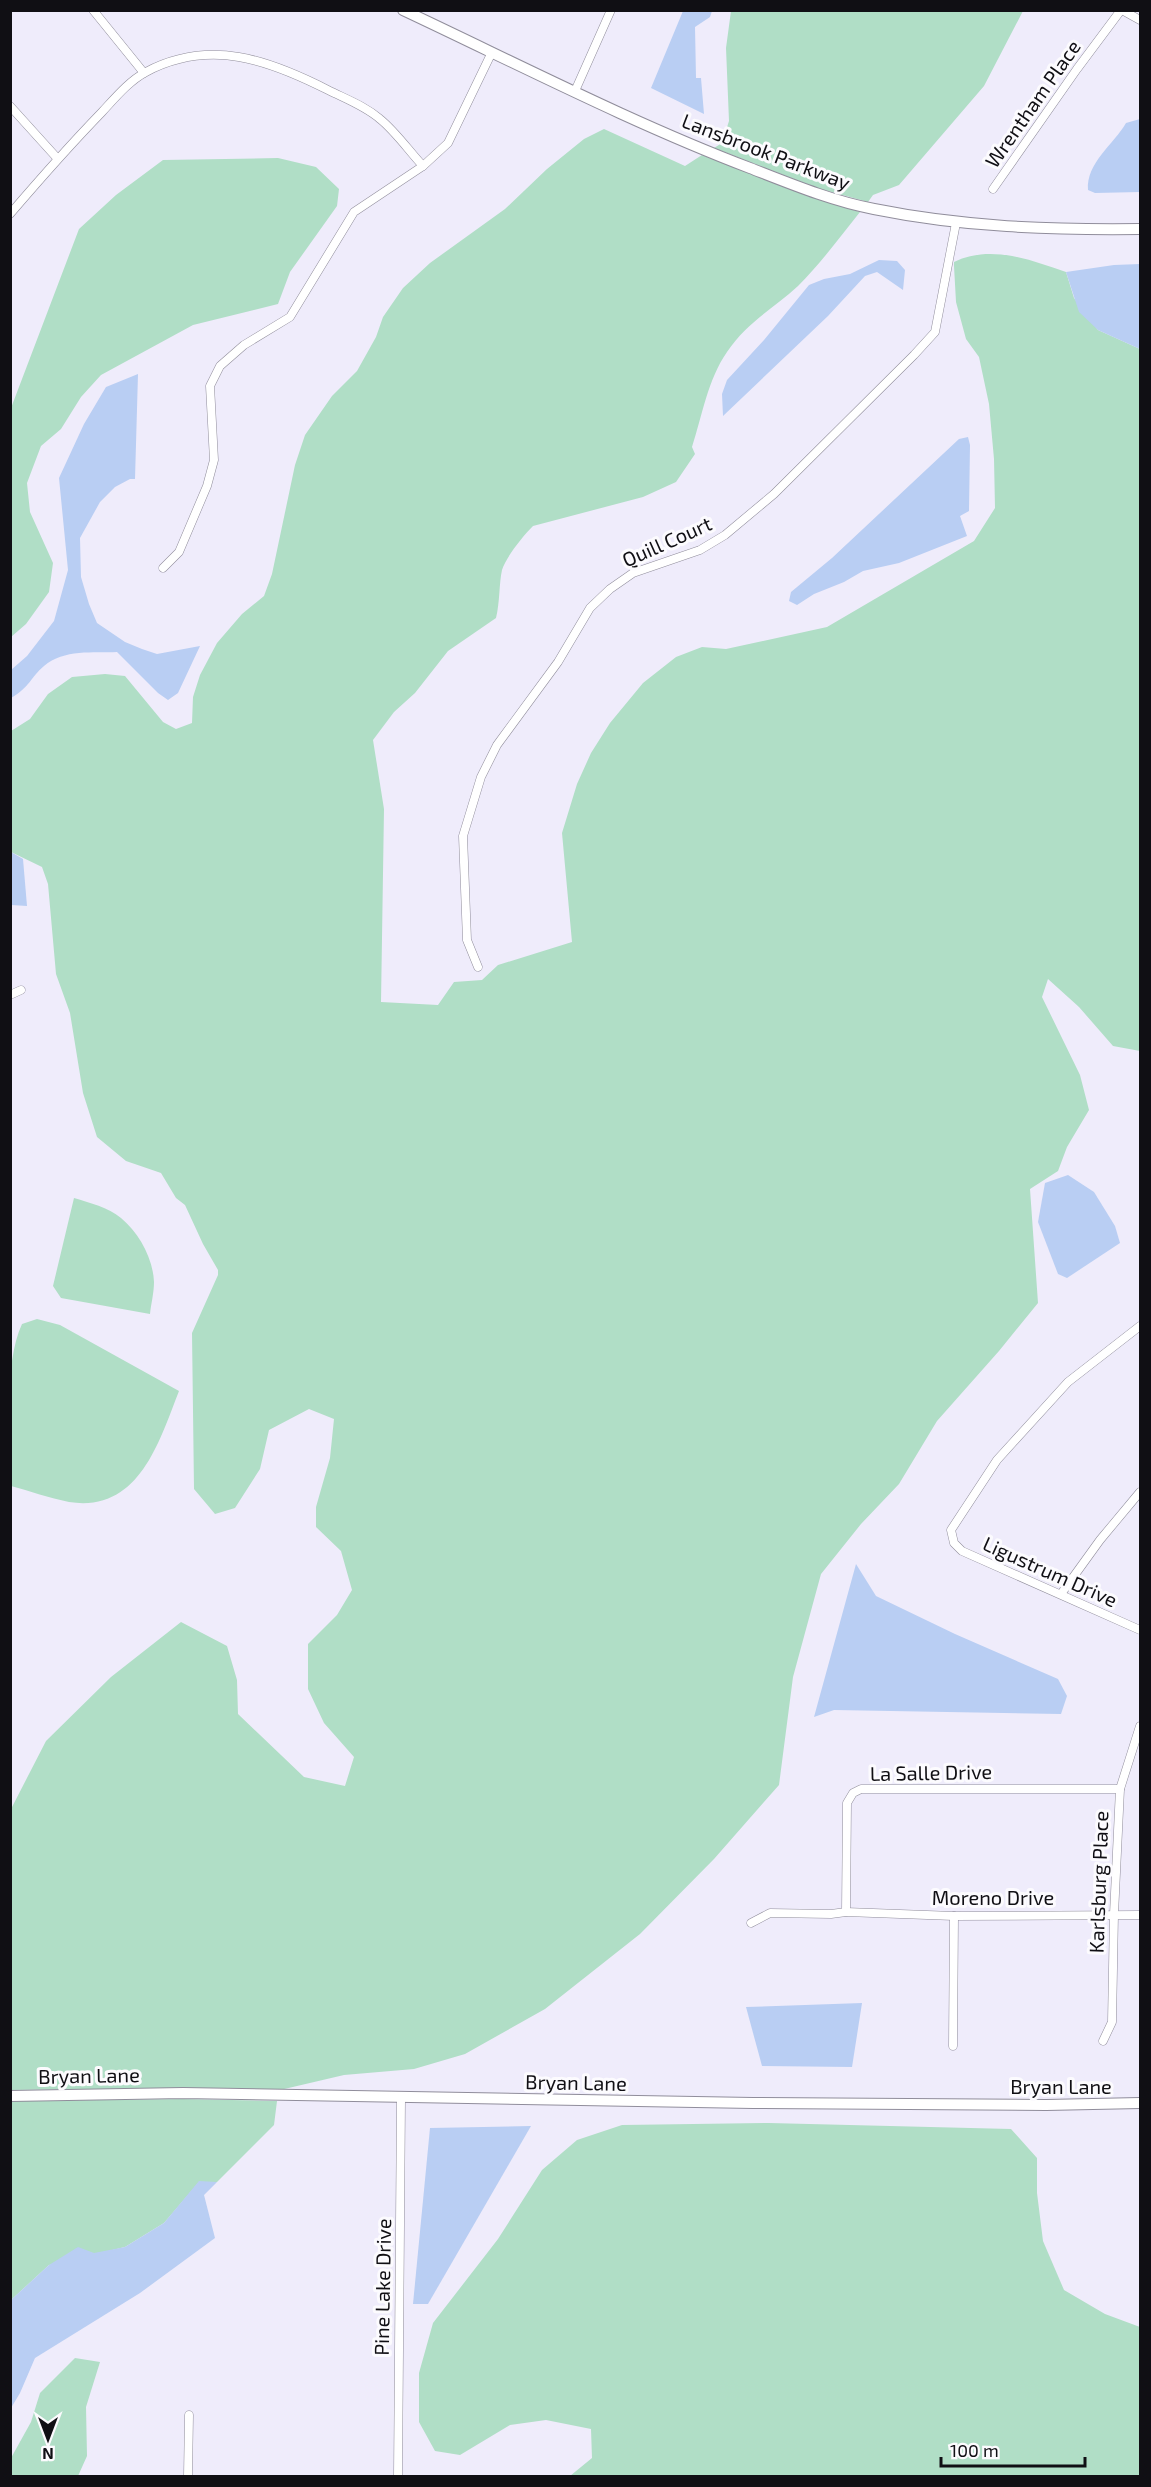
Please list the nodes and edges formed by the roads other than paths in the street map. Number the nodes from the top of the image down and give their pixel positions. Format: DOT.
graph roads {
  1 [pos="93,10"];
  2 [pos="404,10"];
  3 [pos="611,10"];
  4 [pos="1122,10"];
  5 [pos="1140,20"];
  6 [pos="492,52"];
  7 [pos="144,73"];
  8 [pos="575,91"];
  9 [pos="10,106"];
  10 [pos="57,158"];
  11 [pos="423,166"];
  12 [pos="993,189"];
  13 [pos="10,214"];
  14 [pos="956,223"];
  15 [pos="1140,229"];
  16 [pos="163,568"];
  17 [pos="478,967"];
  18 [pos="21,990"];
  19 [pos="10,995"];
  20 [pos="1140,1326"];
  21 [pos="1140,1492"];
  22 [pos="1061,1594"];
  23 [pos="1140,1630"];
  24 [pos="1140,1726"];
  25 [pos="1120,1789"];
  26 [pos="846,1912"];
  27 [pos="1114,1914"];
  28 [pos="1140,1915"];
  29 [pos="954,1916"];
  30 [pos="751,1923"];
  31 [pos="1103,2041"];
  32 [pos="953,2046"];
  33 [pos="10,2096"];
  34 [pos="401,2099"];
  35 [pos="1140,2103"];
  36 [pos="189,2415"];
  37 [pos="188,2476"];
  38 [pos="398,2476"];
  1 -- 7 [label="street"];
  2 -- 6 [label="street, Lansbrook Parkway"];
  3 -- 8 [label="street"];
  4 -- 5 [label="street"];
  4 -- 12 [label="street, Wrentham Place"];
  6 -- 8 [label="street, Lansbrook Parkway"];
  6 -- 11 [label="street"];
  7 -- 10 [label="street"];
  7 -- 11 [label="street"];
  8 -- 14 [label="street, Lansbrook Parkway"];
  9 -- 10 [label="street"];
  10 -- 13 [label="street"];
  11 -- 16 [label="street"];
  14 -- 15 [label="street, Lansbrook Parkway"];
  14 -- 17 [label="street, Quill Court"];
  18 -- 19 [label="street"];
  20 -- 22 [label="street, Ligustrum Drive"];
  21 -- 22 [label="street"];
  22 -- 23 [label="street, Ligustrum Drive"];
  24 -- 25 [label="street, Karlsburg Place"];
  25 -- 26 [label="street, La Salle Drive"];
  25 -- 27 [label="street, Karlsburg Place"];
  26 -- 29 [label="street, Moreno Drive"];
  26 -- 30 [label="street"];
  27 -- 28 [label="street, Moreno Drive"];
  27 -- 29 [label="street, Moreno Drive"];
  27 -- 31 [label="street, Karlsburg Place"];
  29 -- 32 [label="street"];
  33 -- 34 [label="street, Bryan Lane"];
  34 -- 35 [label="street, Bryan Lane"];
  34 -- 38 [label="street, Pine Lake Drive"];
  36 -- 37 [label="street"];
}
